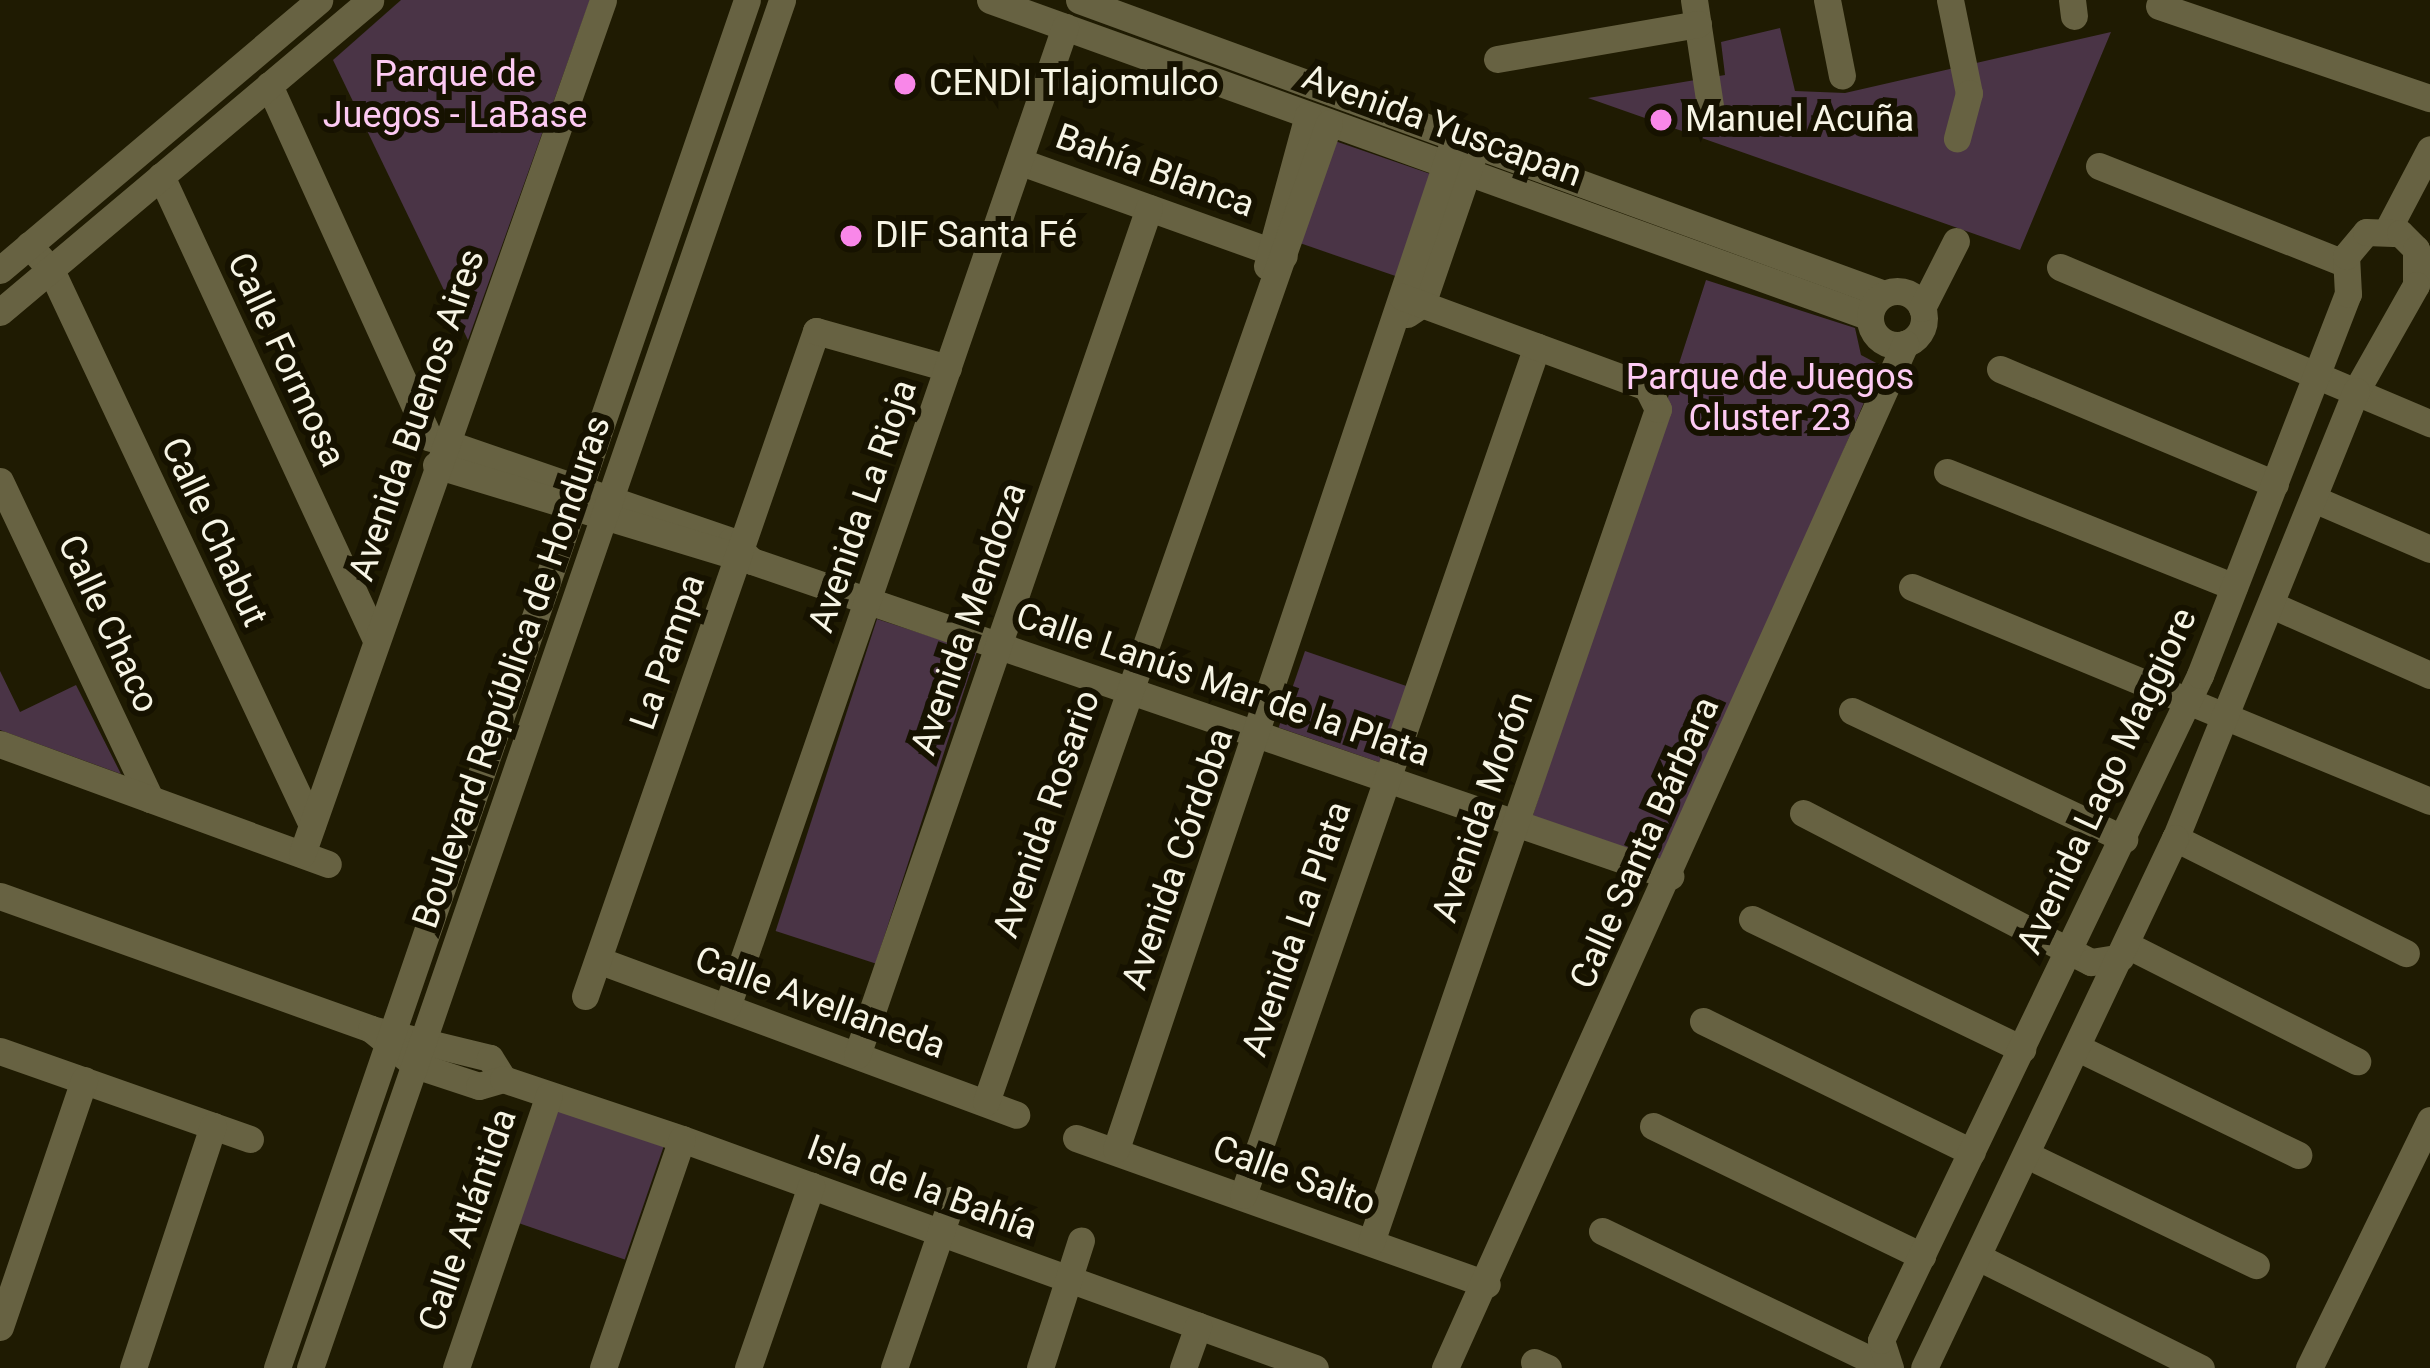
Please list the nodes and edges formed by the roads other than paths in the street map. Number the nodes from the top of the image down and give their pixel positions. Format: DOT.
graph roads {
  1 [pos="319,0"];
  2 [pos="370,0"];
  3 [pos="603,0"];
  4 [pos="793,0"];
  5 [pos="990,0"];
  6 [pos="1079,0"];
  7 [pos="1827,0"];
  8 [pos="1950,0"];
  9 [pos="2159,5"];
  10 [pos="744,6"];
  11 [pos="1696,12"];
  12 [pos="778,13"];
  13 [pos="1065,27"];
  14 [pos="1498,58"];
  15 [pos="1842,76"];
  16 [pos="269,85"];
  17 [pos="2430,98"];
  18 [pos="1710,106"];
  19 [pos="1319,119"];
  20 [pos="1957,138"];
  21 [pos="1467,139"];
  22 [pos="2430,149"];
  23 [pos="1021,161"];
  24 [pos="2099,166"];
  25 [pos="1455,170"];
  26 [pos="161,176"];
  27 [pos="1149,208"];
  28 [pos="2388,229"];
  29 [pos="1956,242"];
  30 [pos="29,245"];
  31 [pos="1272,261"];
  32 [pos="2344,263"];
  33 [pos="2060,267"];
  34 [pos="51,269"];
  35 [pos="0,270"];
  36 [pos="2420,297"];
  37 [pos="1877,306"];
  38 [pos="1408,307"];
  39 [pos="1922,308"];
  40 [pos="0,312"];
  41 [pos="1905,344"];
  42 [pos="1537,346"];
  43 [pos="948,368"];
  44 [pos="2000,369"];
  45 [pos="2318,375"];
  46 [pos="2356,391"];
  47 [pos="2430,423"];
  48 [pos="440,454"];
  49 [pos="1947,472"];
  50 [pos="0,481"];
  51 [pos="2275,484"];
  52 [pos="576,499"];
  53 [pos="2314,499"];
  54 [pos="607,510"];
  55 [pos="2430,549"];
  56 [pos="744,558"];
  57 [pos="1912,586"];
  58 [pos="2234,587"];
  59 [pos="868,601"];
  60 [pos="2272,605"];
  61 [pos="376,640"];
  62 [pos="998,646"];
  63 [pos="2430,675"];
  64 [pos="1127,690"];
  65 [pos="2188,701"];
  66 [pos="1852,711"];
  67 [pos="2227,716"];
  68 [pos="1259,736"];
  69 [pos="0,744"];
  70 [pos="1387,780"];
  71 [pos="150,799"];
  72 [pos="2430,801"];
  73 [pos="1803,813"];
  74 [pos="1515,824"];
  75 [pos="312,825"];
  76 [pos="2175,838"];
  77 [pos="2124,839"];
  78 [pos="1670,876"];
  79 [pos="0,896"];
  80 [pos="1752,919"];
  81 [pos="2073,944"];
  82 [pos="2124,951"];
  83 [pos="2406,953"];
  84 [pos="598,960"];
  85 [pos="585,996"];
  86 [pos="728,1007"];
  87 [pos="1703,1021"];
  88 [pos="384,1034"];
  89 [pos="424,1035"];
  90 [pos="2078,1048"];
  91 [pos="2022,1049"];
  92 [pos="0,1051"];
  93 [pos="856,1055"];
  94 [pos="2357,1060"];
  95 [pos="415,1065"];
  96 [pos="503,1079"];
  97 [pos="84,1080"];
  98 [pos="549,1095"];
  99 [pos="986,1102"];
  100 [pos="1016,1115"];
  101 [pos="2430,1120"];
  102 [pos="213,1126"];
  103 [pos="1653,1126"];
  104 [pos="1076,1138"];
  105 [pos="250,1139"];
  106 [pos="682,1139"];
  107 [pos="1115,1149"];
  108 [pos="1972,1152"];
  109 [pos="2027,1155"];
  110 [pos="2298,1155"];
  111 [pos="812,1186"];
  112 [pos="1244,1196"];
  113 [pos="952,1200"];
  114 [pos="1602,1231"];
  115 [pos="942,1233"];
  116 [pos="1081,1240"];
  117 [pos="1371,1242"];
  118 [pos="0,1246"];
  119 [pos="1922,1256"];
  120 [pos="1978,1257"];
  121 [pos="2256,1265"];
  122 [pos="20,1268"];
  123 [pos="1070,1280"];
  124 [pos="1487,1284"];
  125 [pos="1198,1326"];
  126 [pos="0,1327"];
  127 [pos="1930,1366"];
  128 [pos="133,1368"];
  129 [pos="277,1368"];
  130 [pos="310,1368"];
  131 [pos="456,1368"];
  132 [pos="603,1368"];
  133 [pos="748,1368"];
  134 [pos="895,1368"];
  135 [pos="1040,1368"];
  136 [pos="1184,1368"];
  137 [pos="1315,1368"];
  138 [pos="1445,1368"];
  139 [pos="1889,1368"];
  140 [pos="2200,1368"];
  141 [pos="2309,1368"];
  1 -- 30 [label="street"];
  2 -- 16 [label="street"];
  3 -- 48 [label="street, Avenida Buenos Aires"];
  4 -- 12 [label="street, Boulevard República de Honduras"];
  5 -- 13 [label="street, Avenida Yuscapan"];
  6 -- 21 [label="street, Avenida Yuscapan"];
  7 -- 15 [label="street"];
  8 -- 20 [label="street"];
  9 -- 17 [label="street"];
  10 -- 52 [label="street, Boulevard República de Honduras"];
  11 -- 14 [label="street"];
  11 -- 18 [label="street"];
  12 -- 54 [label="street, Boulevard República de Honduras"];
  13 -- 19 [label="street, Avenida Yuscapan"];
  13 -- 23 [label="street, Avenida La Rioja"];
  16 -- 26 [label="street"];
  16 -- 48 [label="street, Calle Lanús Mar de la Plata"];
  19 -- 25 [label="street, Avenida Yuscapan"];
  19 -- 31 [label="street, Avenida Rosario"];
  21 -- 25 [label="street, Avenida Córdoba"];
  21 -- 37 [label="street, Avenida Yuscapan"];
  22 -- 28 [label="street"];
  23 -- 27 [label="street, Bahía Blanca"];
  23 -- 43 [label="street, Avenida La Rioja"];
  24 -- 32 [label="street"];
  25 -- 37 [label="street, Avenida Yuscapan"];
  25 -- 38 [label="street, Avenida Córdoba"];
  26 -- 34 [label="street"];
  26 -- 61 [label="street, Calle Formosa"];
  27 -- 31 [label="street, Bahía Blanca"];
  27 -- 62 [label="street, Avenida Mendoza"];
  28 -- 32 [label="street"];
  28 -- 36 [label="street"];
  29 -- 39 [label="street, Calle Santa Bárbara"];
  30 -- 34 [label="street, Calle Chabut"];
  30 -- 35 [label="street"];
  31 -- 64 [label="street, Avenida Rosario"];
  32 -- 45 [label="street, Avenida Lago Maggiore"];
  33 -- 45 [label="street"];
  34 -- 40 [label="street"];
  34 -- 75 [label="street, Calle Chabut"];
  36 -- 46 [label="street"];
  37 -- 39 [label="street"];
  37 -- 41 [label="street"];
  38 -- 42 [label="street"];
  38 -- 68 [label="street, Avenida Córdoba"];
  39 -- 41 [label="street, Calle Santa Bárbara"];
  41 -- 78 [label="street, Calle Santa Bárbara"];
  42 -- 70 [label="street, Avenida La Plata"];
  42 -- 74 [label="street, Avenida Morón"];
  43 -- 56 [label="street, La Pampa"];
  43 -- 59 [label="street, Avenida La Rioja"];
  44 -- 51 [label="street"];
  45 -- 46 [label="street"];
  45 -- 51 [label="street, Avenida Lago Maggiore"];
  46 -- 47 [label="street"];
  46 -- 53 [label="street"];
  48 -- 52 [label="street, Calle Lanús Mar de la Plata"];
  48 -- 61 [label="street, Avenida Buenos Aires"];
  49 -- 58 [label="street"];
  50 -- 71 [label="street, Calle Chaco"];
  51 -- 58 [label="street, Avenida Lago Maggiore"];
  52 -- 54 [label="street, Calle Lanús Mar de la Plata"];
  52 -- 88 [label="street, Boulevard República de Honduras"];
  53 -- 55 [label="street"];
  53 -- 60 [label="street"];
  54 -- 56 [label="street, Calle Lanús Mar de la Plata"];
  54 -- 89 [label="street, Boulevard República de Honduras"];
  56 -- 59 [label="street, Calle Lanús Mar de la Plata"];
  56 -- 84 [label="street, La Pampa"];
  57 -- 65 [label="street"];
  58 -- 65 [label="street, Avenida Lago Maggiore"];
  59 -- 62 [label="street, Calle Lanús Mar de la Plata"];
  59 -- 86 [label="street, Avenida La Rioja"];
  60 -- 63 [label="street"];
  60 -- 67 [label="street"];
  61 -- 75 [label="street, Avenida Buenos Aires"];
  62 -- 64 [label="street, Calle Lanús Mar de la Plata"];
  62 -- 93 [label="street, Avenida Mendoza"];
  64 -- 68 [label="street, Calle Lanús Mar de la Plata"];
  64 -- 99 [label="street, Avenida Rosario"];
  65 -- 67 [label="street"];
  65 -- 77 [label="street, Avenida Lago Maggiore"];
  66 -- 77 [label="street"];
  67 -- 72 [label="street"];
  67 -- 76 [label="street"];
  68 -- 70 [label="street, Calle Lanús Mar de la Plata"];
  68 -- 107 [label="street, Avenida Córdoba"];
  69 -- 71 [label="street"];
  70 -- 74 [label="street, Calle Lanús Mar de la Plata"];
  70 -- 112 [label="street, Avenida La Plata"];
  71 -- 75 [label="street, Avenida Buenos Aires"];
  73 -- 81 [label="street"];
  74 -- 78 [label="street, Calle Lanús Mar de la Plata"];
  74 -- 117 [label="street, Avenida Morón"];
  76 -- 82 [label="street"];
  76 -- 83 [label="street"];
  77 -- 81 [label="street, Avenida Lago Maggiore"];
  78 -- 124 [label="street, Calle Santa Bárbara"];
  79 -- 88 [label="street, Isla de la Bahía"];
  80 -- 91 [label="street"];
  81 -- 82 [label="street"];
  81 -- 91 [label="street, Avenida Lago Maggiore"];
  82 -- 90 [label="street"];
  82 -- 94 [label="street"];
  84 -- 85 [label="street, La Pampa"];
  84 -- 86 [label="street, Calle Avellaneda"];
  86 -- 93 [label="street, Calle Avellaneda"];
  87 -- 108 [label="street"];
  88 -- 89 [label="street, Isla de la Bahía"];
  88 -- 95 [label="street, Isla de la Bahía"];
  88 -- 129 [label="street, Boulevard República de Honduras"];
  89 -- 95 [label="street, Boulevard República de Honduras"];
  89 -- 96 [label="street, Isla de la Bahía"];
  90 -- 109 [label="street"];
  90 -- 110 [label="street"];
  91 -- 108 [label="street, Avenida Lago Maggiore"];
  92 -- 97 [label="street"];
  93 -- 99 [label="street, Calle Avellaneda"];
  95 -- 96 [label="street, Isla de la Bahía"];
  95 -- 130 [label="street, Boulevard República de Honduras"];
  96 -- 98 [label="street, Isla de la Bahía"];
  97 -- 102 [label="street"];
  97 -- 122 [label="street"];
  98 -- 106 [label="street, Isla de la Bahía"];
  98 -- 131 [label="street, Calle Atlántida"];
  99 -- 100 [label="street, Calle Avellaneda"];
  101 -- 141 [label="street"];
  102 -- 105 [label="street"];
  102 -- 128 [label="street"];
  103 -- 119 [label="street"];
  104 -- 107 [label="street, Calle Salto"];
  106 -- 111 [label="street, Isla de la Bahía"];
  106 -- 132 [label="street"];
  107 -- 112 [label="street, Calle Salto"];
  108 -- 119 [label="street, Avenida Lago Maggiore"];
  109 -- 120 [label="street"];
  109 -- 121 [label="street"];
  111 -- 115 [label="street, Isla de la Bahía"];
  111 -- 133 [label="street"];
  112 -- 117 [label="street, Calle Salto"];
  113 -- 115 [label="street"];
  114 -- 139 [label="street"];
  115 -- 123 [label="street, Isla de la Bahía"];
  115 -- 134 [label="street"];
  116 -- 123 [label="street"];
  117 -- 124 [label="street, Calle Salto"];
  118 -- 122 [label="street"];
  119 -- 139 [label="street, Avenida Lago Maggiore"];
  120 -- 127 [label="street"];
  120 -- 140 [label="street"];
  122 -- 126 [label="street"];
  123 -- 125 [label="street, Isla de la Bahía"];
  123 -- 135 [label="street"];
  124 -- 138 [label="street, Calle Santa Bárbara"];
  125 -- 136 [label="street"];
  125 -- 137 [label="street, Isla de la Bahía"];
}
